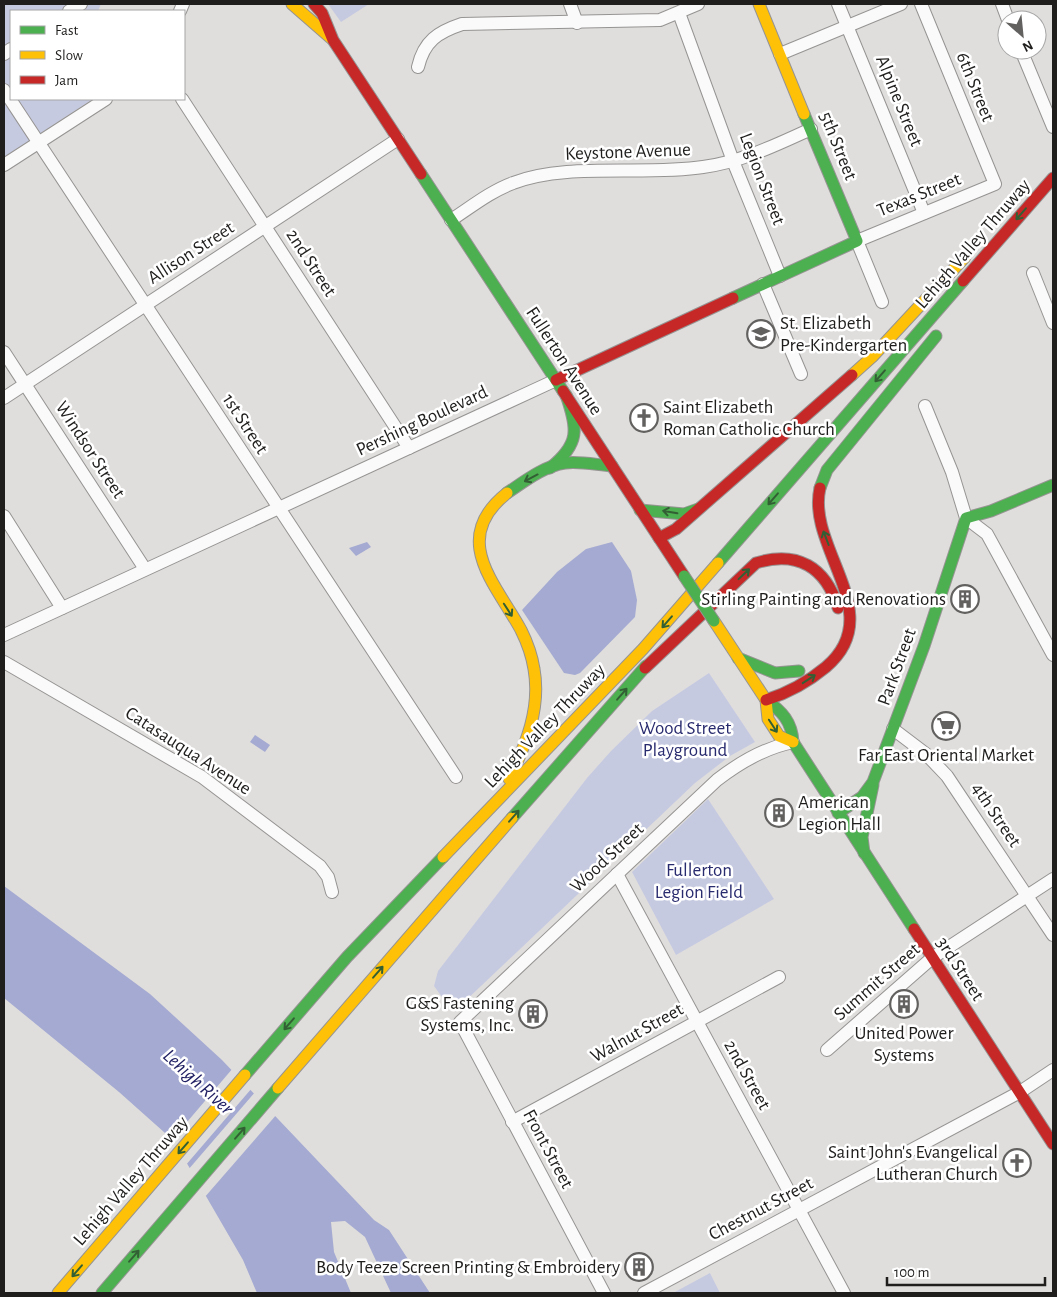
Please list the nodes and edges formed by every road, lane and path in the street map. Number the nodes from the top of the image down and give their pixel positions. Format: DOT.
graph roads {
  1 [pos="292,4"];
  2 [pos="314,4"];
  3 [pos="570,4"];
  4 [pos="698,4"];
  5 [pos="759,4"];
  6 [pos="838,4"];
  7 [pos="901,4"];
  8 [pos="921,4"];
  9 [pos="678,12"];
  10 [pos="578,23"];
  11 [pos="847,26"];
  12 [pos="333,40"];
  13 [pos="780,54"];
  14 [pos="1025,60"];
  15 [pos="418,67"];
  16 [pos="11,100"];
  17 [pos="104,100"];
  18 [pos="183,100"];
  19 [pos="1053,127"];
  20 [pos="811,129"];
  21 [pos="398,139"];
  22 [pos="39,143"];
  23 [pos="734,161"];
  24 [pos="1053,164"];
  25 [pos="4,165"];
  26 [pos="1053,178"];
  27 [pos="995,184"];
  28 [pos="1053,194"];
  29 [pos="1008,211"];
  30 [pos="924,214"];
  31 [pos="451,220"];
  32 [pos="1028,224"];
  33 [pos="264,227"];
  34 [pos="857,241"];
  35 [pos="976,245"];
  36 [pos="1033,273"];
  37 [pos="780,276"];
  38 [pos="763,284"];
  39 [pos="882,302"];
  40 [pos="144,305"];
  41 [pos="1053,323"];
  42 [pos="4,352"];
  43 [pos="801,374"];
  44 [pos="556,380"];
  45 [pos="24,384"];
  46 [pos="566,395"];
  47 [pos="4,398"];
  48 [pos="925,406"];
  49 [pos="409,448"];
  50 [pos="612,466"];
  51 [pos="550,468"];
  52 [pos="813,476"];
  53 [pos="1053,485"];
  54 [pos="277,508"];
  55 [pos="698,509"];
  56 [pos="640,510"];
  57 [pos="4,516"];
  58 [pos="966,518"];
  59 [pos="659,538"];
  60 [pos="146,569"];
  61 [pos="729,572"];
  62 [pos="62,608"];
  63 [pos="4,635"];
  64 [pos="1053,655"];
  65 [pos="738,658"];
  66 [pos="4,662"];
  67 [pos="808,666"];
  68 [pos="645,668"];
  69 [pos="766,700"];
  70 [pos="893,729"];
  71 [pos="793,742"];
  72 [pos="456,778"];
  73 [pos="873,782"];
  74 [pos="498,800"];
  75 [pos="838,814"];
  76 [pos="864,853"];
  77 [pos="617,874"];
  78 [pos="1053,879"];
  79 [pos="332,892"];
  80 [pos="1028,896"];
  81 [pos="1053,935"];
  82 [pos="932,958"];
  83 [pos="779,977"];
  84 [pos="460,1022"];
  85 [pos="696,1022"];
  86 [pos="827,1050"];
  87 [pos="1053,1070"];
  88 [pos="1020,1092"];
  89 [pos="512,1122"];
  90 [pos="1053,1144"];
  91 [pos="798,1210"];
  92 [pos="58,1293"];
  93 [pos="102,1293"];
  94 [pos="604,1293"];
  95 [pos="644,1293"];
  96 [pos="844,1293"];
  1 -- 12 [label="main road, Fullerton Avenue"];
  2 -- 12 [label="main road, Fullerton Avenue"];
  3 -- 10 [label="street"];
  4 -- 9 [label="street"];
  5 -- 13 [label="main road, 5th Street"];
  6 -- 11 [label="street, Alpine Street"];
  7 -- 11 [label="street"];
  8 -- 27 [label="street, 6th Street"];
  9 -- 10 [label="street"];
  9 -- 23 [label="street, Legion Street"];
  10 -- 15 [label="street"];
  11 -- 13 [label="street"];
  11 -- 30 [label="street, Alpine Street"];
  12 -- 21 [label="main road, Fullerton Avenue"];
  13 -- 20 [label="main road, 5th Street"];
  14 -- 19 [label="street"];
  16 -- 22 [label="street, 1st Street"];
  17 -- 22 [label="street"];
  18 -- 33 [label="street, 2nd Street"];
  20 -- 23 [label="street, Keystone Avenue"];
  20 -- 34 [label="main road, 5th Street"];
  21 -- 31 [label="main road, Fullerton Avenue"];
  21 -- 33 [label="street, Allison Street"];
  22 -- 25 [label="street"];
  22 -- 40 [label="street, 1st Street"];
  23 -- 31 [label="street, Keystone Avenue"];
  23 -- 37 [label="street, Legion Street"];
  24 -- 29 [label="main road"];
  26 -- 74 [label="main road, Lehigh Valley Thruway, one-way"];
  27 -- 30 [label="street, Texas Street"];
  28 -- 32 [label="main road, Lehigh Valley Thruway"];
  30 -- 34 [label="street, Texas Street"];
  31 -- 44 [label="main road, Fullerton Avenue"];
  33 -- 40 [label="street, Allison Street"];
  33 -- 49 [label="street, 2nd Street"];
  34 -- 37 [label="main road, Pershing Boulevard"];
  34 -- 39 [label="street, 5th Street"];
  35 -- 55 [label="main road"];
  36 -- 41 [label="street"];
  37 -- 38 [label="main road, Pershing Boulevard"];
  38 -- 43 [label="street"];
  38 -- 44 [label="main road, Pershing Boulevard"];
  40 -- 45 [label="street, Allison Street"];
  40 -- 54 [label="street, 1st Street"];
  42 -- 45 [label="street, Windsor Street"];
  44 -- 46 [label="main road, Fullerton Avenue"];
  44 -- 49 [label="street, Pershing Boulevard"];
  45 -- 47 [label="street, Allison Street"];
  45 -- 60 [label="street, Windsor Street"];
  46 -- 50 [label="main road, Fullerton Avenue"];
  46 -- 51 [label="main road"];
  48 -- 58 [label="street"];
  49 -- 54 [label="street, Pershing Boulevard"];
  50 -- 51 [label="main road"];
  50 -- 56 [label="main road, Fullerton Avenue"];
  51 -- 74 [label="main road, one-way"];
  69 -- 52 [label="main road, Lehigh Valley Thruway, one-way"];
  53 -- 58 [label="main road"];
  54 -- 60 [label="street, Pershing Boulevard"];
  54 -- 72 [label="street, 1st Street"];
  55 -- 56 [label="main road, one-way"];
  55 -- 59 [label="main road"];
  56 -- 59 [label="main road, Fullerton Avenue"];
  57 -- 62 [label="street"];
  58 -- 64 [label="street"];
  58 -- 70 [label="main road, Park Street"];
  59 -- 65 [label="main road, Fullerton Avenue, bridge"];
  60 -- 62 [label="street, Pershing Boulevard"];
  61 -- 68 [label="main road, Lehigh Valley Thruway"];
  62 -- 63 [label="street, Pershing Boulevard"];
  65 -- 67 [label="main road"];
  65 -- 69 [label="main road, Fullerton Avenue"];
  66 -- 79 [label="street, Catasauqua Avenue"];
  68 -- 67 [label="main road, one-way"];
  67 -- 69 [label="main road"];
  93 -- 68 [label="main road, Lehigh Valley Thruway, one-way"];
  69 -- 71 [label="main road, Fullerton Avenue"];
  69 -- 71 [label="main road, Fullerton Avenue, one-way"];
  70 -- 73 [label="main road, Park Street"];
  70 -- 80 [label="street, 4th Street"];
  71 -- 75 [label="main road, Fullerton Avenue"];
  71 -- 77 [label="street, Wood Street"];
  73 -- 75 [label="main road, Park Street"];
  73 -- 76 [label="main road"];
  74 -- 92 [label="main road, Lehigh Valley Thruway, one-way"];
  75 -- 76 [label="main road, 3rd Street"];
  76 -- 82 [label="main road, 3rd Street"];
  77 -- 84 [label="street, Wood Street"];
  77 -- 85 [label="street, 2nd Street"];
  78 -- 80 [label="street, Summit Street"];
  80 -- 81 [label="street, 4th Street"];
  80 -- 82 [label="street, Summit Street"];
  82 -- 86 [label="street, Summit Street"];
  82 -- 88 [label="main road, 3rd Street"];
  83 -- 85 [label="street, Walnut Street"];
  84 -- 89 [label="street, Front Street"];
  85 -- 89 [label="street, Walnut Street"];
  85 -- 91 [label="street, 2nd Street"];
  87 -- 88 [label="street, Chestnut Street"];
  88 -- 90 [label="main road, 3rd Street"];
  88 -- 91 [label="street, Chestnut Street"];
  89 -- 94 [label="street, Front Street"];
  91 -- 95 [label="street, Chestnut Street"];
  91 -- 96 [label="street, 2nd Street"];
}
